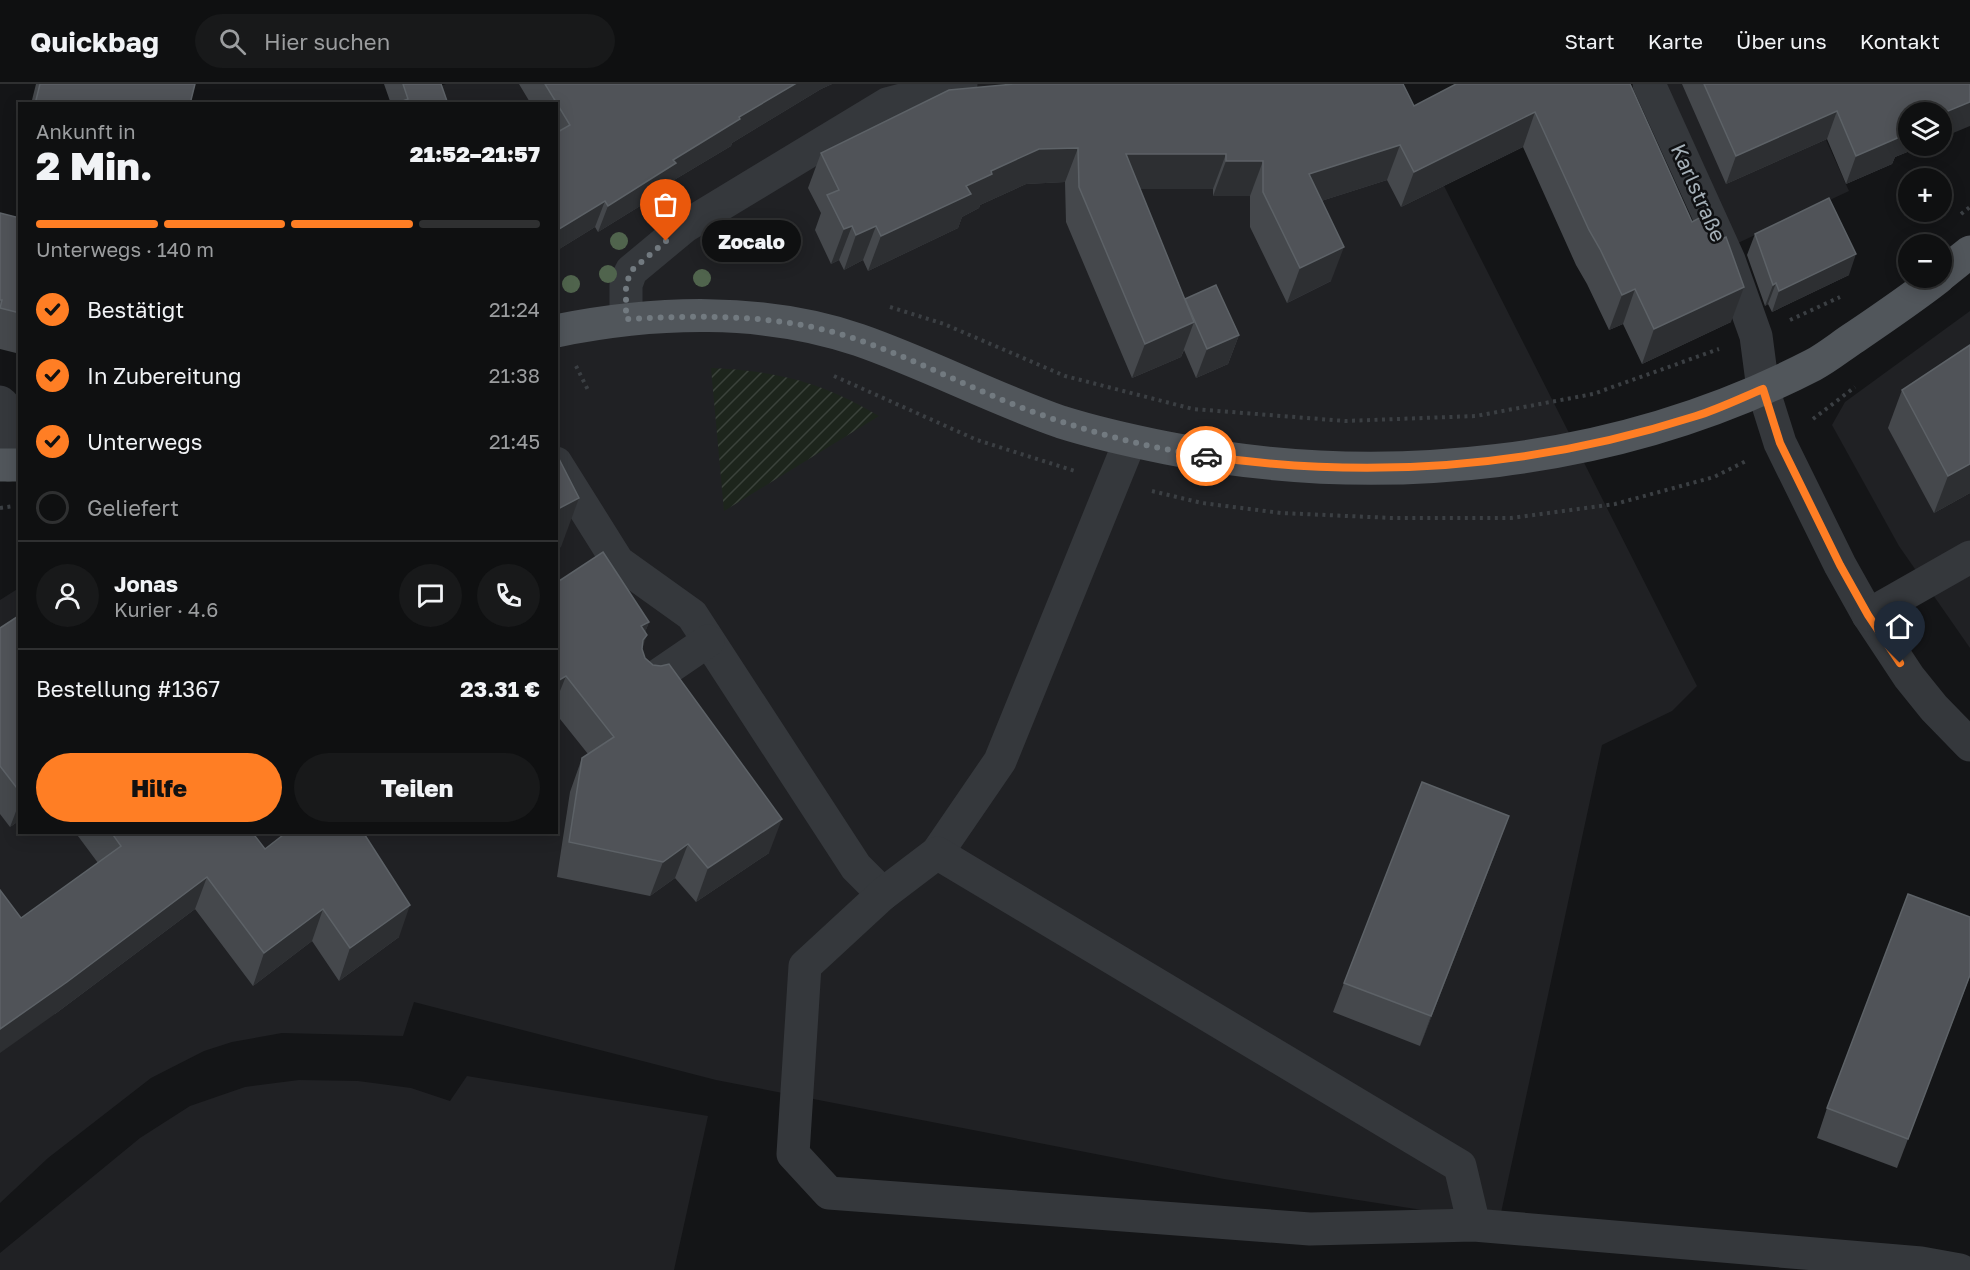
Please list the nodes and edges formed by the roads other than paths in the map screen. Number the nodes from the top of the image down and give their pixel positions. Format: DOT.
graph roads {
  1 [pos="961,84"];
  2 [pos="1649,84"];
  3 [pos="1970,252"];
  4 [pos="1952,266"];
  5 [pos="1924,288"];
  6 [pos="626,319"];
  7 [pos="558,331"];
  8 [pos="1763,389"];
  9 [pos="0,402"];
  10 [pos="1130,441"];
  11 [pos="10,465"];
  12 [pos="558,466"];
  13 [pos="1970,557"];
  14 [pos="1868,615"];
  15 [pos="708,641"];
  16 [pos="648,682"];
  17 [pos="1970,745"];
  18 [pos="936,853"];
  19 [pos="883,894"];
  20 [pos="1474,1225"];
  21 [pos="1960,1270"];
  1 -- 6 [label="street"];
  2 -- 8 [label="street, Karlstraße"];
  3 -- 4 [label="main road"];
  5 -- 8 [label="main road"];
  6 -- 7 [label="main road"];
  6 -- 10 [label="main road"];
  8 -- 10 [label="main road"];
  8 -- 14 [label="street, Karlstraße"];
  9 -- 11 [label="street"];
  10 -- 18 [label="street"];
  12 -- 15 [label="street"];
  13 -- 14 [label="street"];
  14 -- 17 [label="street, Karlstraße"];
  15 -- 16 [label="street"];
  15 -- 19 [label="street"];
  18 -- 19 [label="street"];
  18 -- 20 [label="street"];
  19 -- 20 [label="street"];
  20 -- 21 [label="street"];
}
